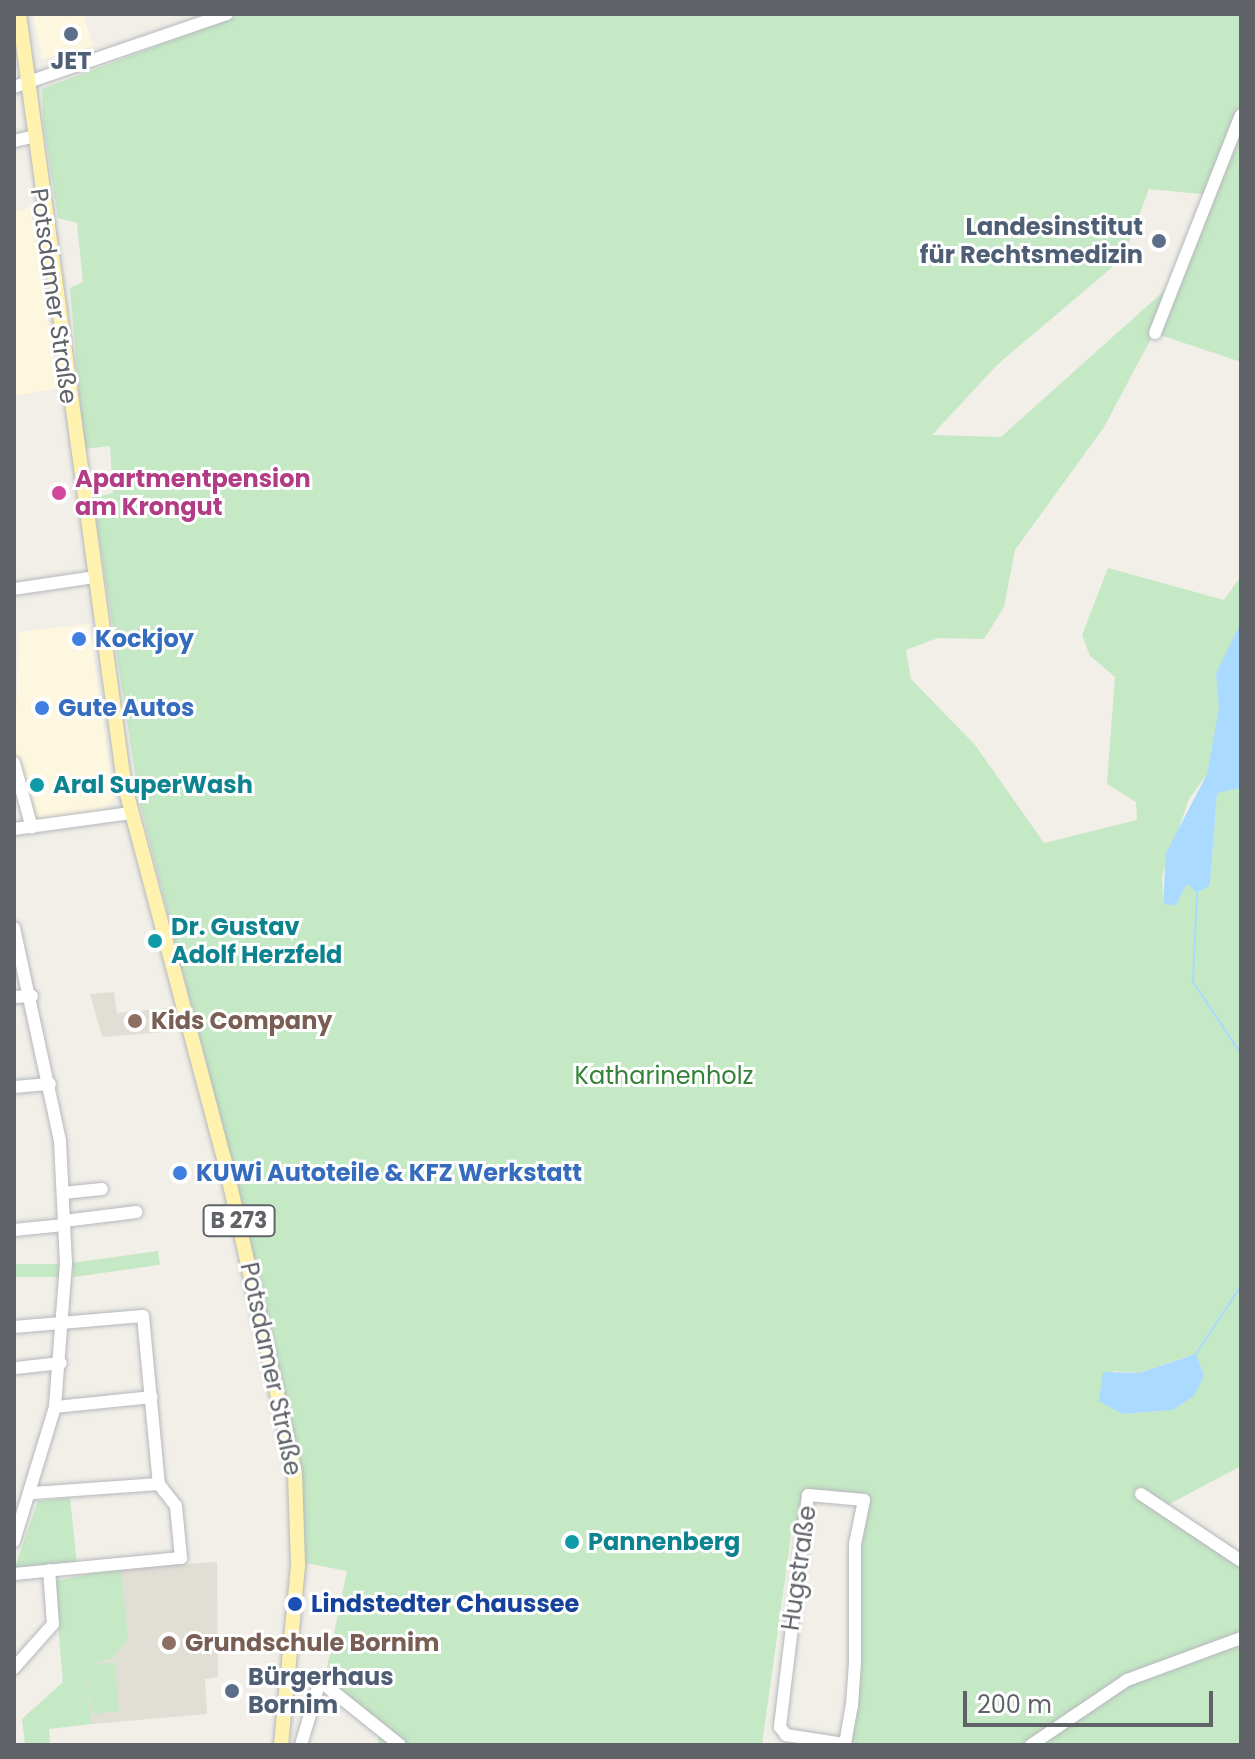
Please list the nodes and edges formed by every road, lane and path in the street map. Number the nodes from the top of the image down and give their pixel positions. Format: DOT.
graph roads {
  1 [pos="19,14"];
  2 [pos="227,14"];
  3 [pos="19,85"];
  4 [pos="1241,115"];
  5 [pos="32,137"];
  6 [pos="14,141"];
  7 [pos="1155,333"];
  8 [pos="95,577"];
  9 [pos="14,589"];
  10 [pos="14,763"];
  11 [pos="131,813"];
  12 [pos="32,828"];
  13 [pos="14,829"];
  14 [pos="14,928"];
  15 [pos="32,996"];
  16 [pos="14,997"];
  17 [pos="50,1084"];
  18 [pos="14,1087"];
  19 [pos="102,1189"];
  20 [pos="63,1193"];
  21 [pos="136,1212"];
  22 [pos="64,1223"];
  23 [pos="14,1230"];
  24 [pos="63,1324"];
  25 [pos="14,1327"];
  26 [pos="61,1363"];
  27 [pos="16,1368"];
  28 [pos="151,1397"];
  29 [pos="55,1407"];
  30 [pos="159,1484"];
  31 [pos="33,1493"];
  32 [pos="1141,1494"];
  33 [pos="14,1541"];
  34 [pos="1241,1561"];
  35 [pos="49,1570"];
  36 [pos="14,1574"];
  37 [pos="1241,1638"];
  38 [pos="14,1668"];
  39 [pos="844,1744"];
  40 [pos="281,1745"];
  41 [pos="301,1745"];
  42 [pos="400,1745"];
  43 [pos="1031,1745"];
  1 -- 3 [label="main road, Potsdamer Straße / B 273"];
  2 -- 3 [label="street"];
  3 -- 5 [label="main road, Potsdamer Straße / B 273"];
  4 -- 7 [label="street"];
  5 -- 6 [label="street"];
  5 -- 8 [label="main road, Potsdamer Straße / B 273"];
  8 -- 9 [label="street"];
  8 -- 11 [label="main road, Potsdamer Straße / B 273"];
  10 -- 12 [label="street"];
  11 -- 12 [label="street"];
  11 -- 40 [label="main road, Potsdamer Straße / B 273"];
  12 -- 13 [label="street"];
  14 -- 15 [label="street"];
  15 -- 16 [label="street"];
  15 -- 17 [label="street"];
  17 -- 18 [label="street"];
  17 -- 20 [label="street"];
  19 -- 20 [label="street"];
  20 -- 22 [label="street"];
  21 -- 22 [label="street"];
  22 -- 23 [label="street"];
  22 -- 24 [label="street"];
  24 -- 25 [label="street"];
  24 -- 26 [label="street"];
  24 -- 28 [label="street"];
  26 -- 27 [label="street"];
  26 -- 29 [label="street"];
  28 -- 29 [label="street"];
  28 -- 30 [label="street"];
  29 -- 31 [label="street"];
  30 -- 31 [label="street"];
  30 -- 35 [label="street"];
  31 -- 33 [label="street"];
  32 -- 34 [label="street"];
  35 -- 36 [label="street"];
  35 -- 38 [label="street"];
  37 -- 43 [label="street"];
  39 -- 39 [label="street, Hugstraße"];
  41 -- 42 [label="street"];
}
